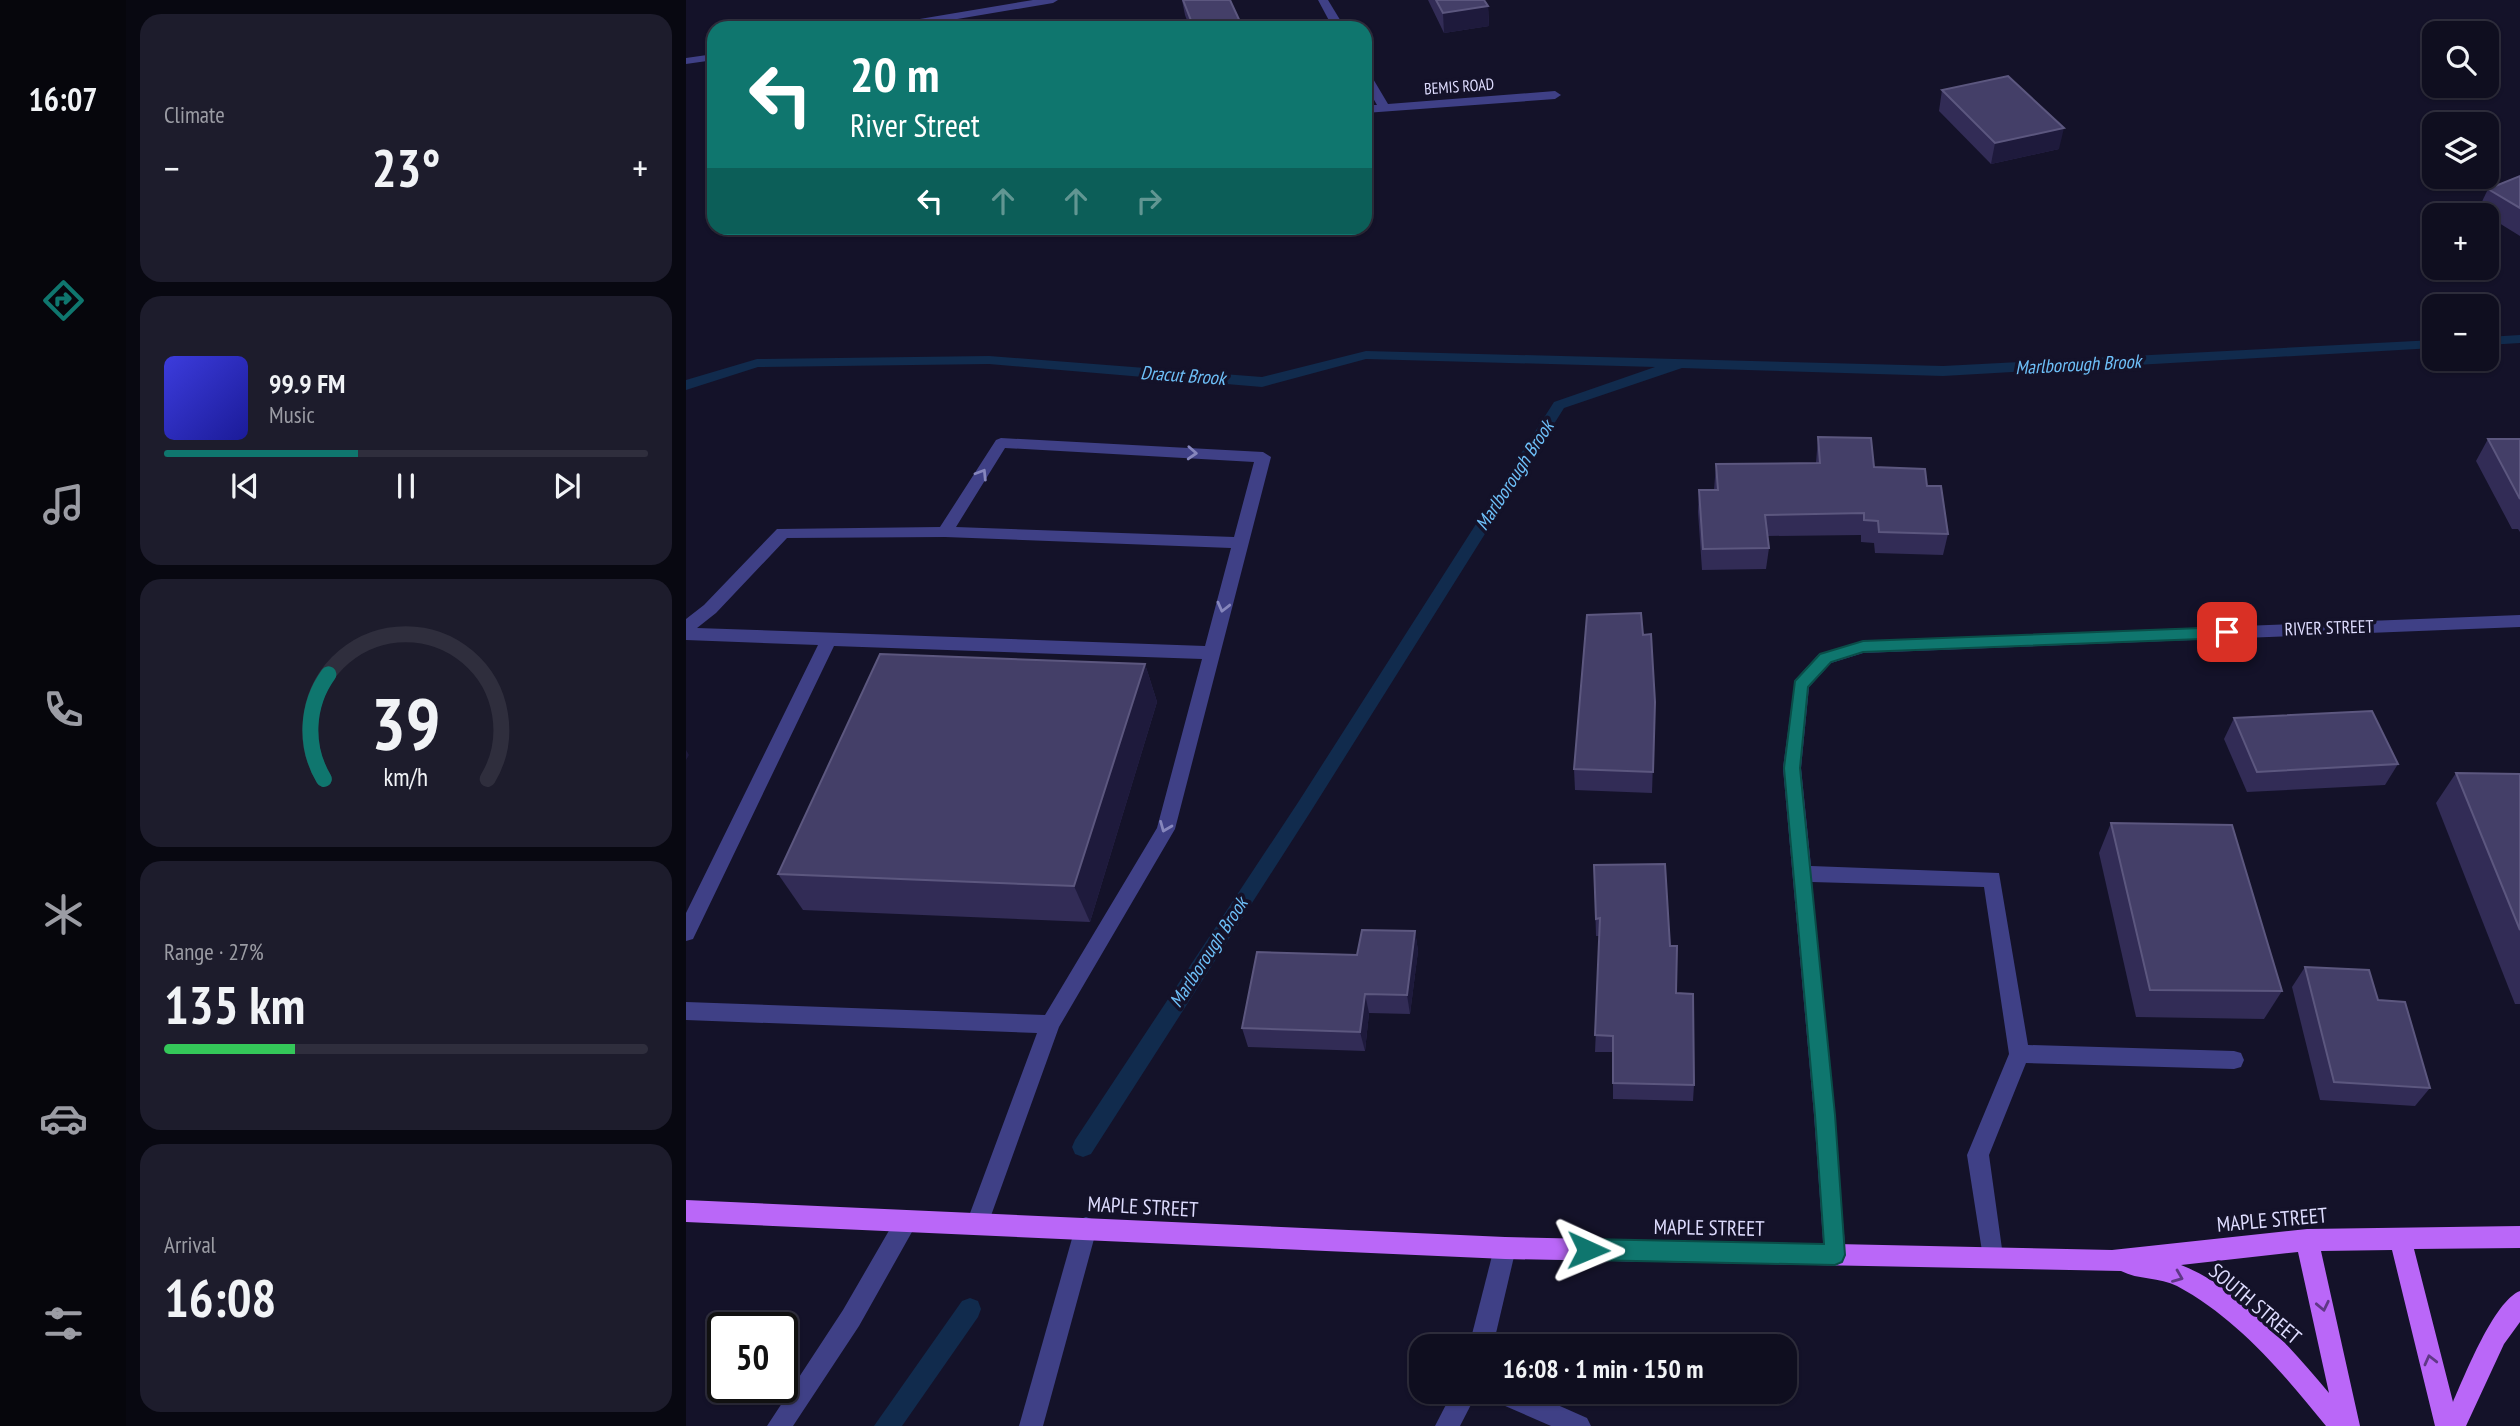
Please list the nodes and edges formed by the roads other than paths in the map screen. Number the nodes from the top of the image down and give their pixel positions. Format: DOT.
graph roads {
  1 [pos="1053,0"];
  2 [pos="1323,0"];
  3 [pos="980,6"];
  4 [pos="915,21"];
  5 [pos="1335,21"];
  6 [pos="707,58"];
  7 [pos="686,61"];
  8 [pos="1372,86"];
  9 [pos="1555,94"];
  10 [pos="1384,107"];
  11 [pos="1372,108"];
  12 [pos="945,532"];
  13 [pos="1240,543"];
  14 [pos="2520,621"];
  15 [pos="686,628"];
  16 [pos="686,634"];
  17 [pos="829,639"];
  18 [pos="1212,653"];
  19 [pos="1802,874"];
  20 [pos="686,933"];
  21 [pos="686,1011"];
  22 [pos="1050,1024"];
  23 [pos="2019,1054"];
  24 [pos="2234,1060"];
  25 [pos="686,1211"];
  26 [pos="906,1223"];
  27 [pos="977,1224"];
  28 [pos="1086,1228"];
  29 [pos="2400,1237"];
  30 [pos="2520,1237"];
  31 [pos="2307,1240"];
  32 [pos="1505,1248"];
  33 [pos="1835,1255"];
  34 [pos="1992,1256"];
  35 [pos="2112,1261"];
  36 [pos="2520,1302"];
  37 [pos="1483,1334"];
  38 [pos="1459,1404"];
  39 [pos="1527,1404"];
  40 [pos="779,1426"];
  41 [pos="1031,1426"];
  42 [pos="1447,1426"];
  43 [pos="1579,1426"];
  44 [pos="2342,1426"];
  45 [pos="2348,1426"];
  46 [pos="2447,1426"];
  47 [pos="2454,1426"];
  1 -- 3 [label="street"];
  2 -- 5 [label="street"];
  3 -- 4 [label="street"];
  6 -- 7 [label="street"];
  8 -- 10 [label="street"];
  9 -- 10 [label="street, BEMIS ROAD"];
  10 -- 11 [label="street, BEMIS ROAD"];
  12 -- 13 [label="street"];
  12 -- 13 [label="street, one-way"];
  12 -- 15 [label="street"];
  13 -- 18 [label="street, one-way"];
  14 -- 19 [label="street, RIVER STREET"];
  16 -- 17 [label="street"];
  17 -- 18 [label="street"];
  17 -- 20 [label="street"];
  18 -- 22 [label="street, one-way"];
  19 -- 23 [label="street"];
  19 -- 33 [label="street, RIVER STREET"];
  21 -- 22 [label="street"];
  22 -- 27 [label="street"];
  23 -- 24 [label="street"];
  23 -- 34 [label="street"];
  25 -- 26 [label="main road, MAPLE STREET"];
  26 -- 27 [label="main road, MAPLE STREET"];
  26 -- 40 [label="street"];
  27 -- 28 [label="main road, MAPLE STREET"];
  28 -- 32 [label="main road, MAPLE STREET"];
  28 -- 41 [label="street"];
  29 -- 30 [label="main road, MAPLE STREET"];
  29 -- 31 [label="main road, MAPLE STREET"];
  46 -- 29 [label="main road, one-way"];
  31 -- 35 [label="main road, MAPLE STREET"];
  31 -- 45 [label="main road, SOUTH STREET, one-way"];
  32 -- 33 [label="main road, MAPLE STREET"];
  32 -- 37 [label="street"];
  33 -- 34 [label="main road, MAPLE STREET"];
  34 -- 35 [label="main road, MAPLE STREET"];
  35 -- 44 [label="main road, SOUTH STREET, one-way"];
  36 -- 47 [label="main road"];
  38 -- 42 [label="street"];
  39 -- 43 [label="street"];
}
